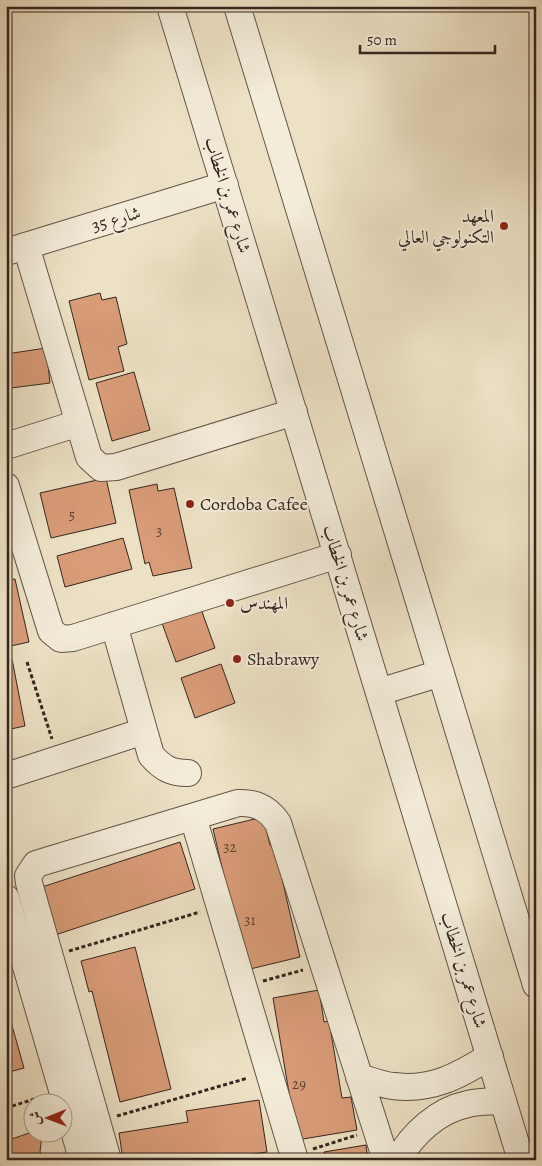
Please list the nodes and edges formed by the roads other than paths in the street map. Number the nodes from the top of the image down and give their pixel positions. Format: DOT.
graph roads {
  1 [pos="170,6"];
  2 [pos="237,6"];
  3 [pos="225,185"];
  4 [pos="16,249"];
  5 [pos="294,412"];
  6 [pos="79,423"];
  7 [pos="6,446"];
  8 [pos="6,486"];
  9 [pos="338,555"];
  10 [pos="114,625"];
  11 [pos="441,673"];
  12 [pos="379,692"];
  13 [pos="144,731"];
  14 [pos="188,773"];
  15 [pos="6,776"];
  16 [pos="193,817"];
  17 [pos="6,898"];
  18 [pos="27,963"];
  19 [pos="536,985"];
  20 [pos="490,1056"];
  21 [pos="359,1077"];
  22 [pos="503,1100"];
  23 [pos="294,1157"];
  24 [pos="80,1160"];
  25 [pos="108,1160"];
  26 [pos="386,1160"];
  27 [pos="398,1160"];
  28 [pos="521,1160"];
  1 -- 3 [label="street, شارع عمر بن الخطاب"];
  2 -- 11 [label="street"];
  3 -- 4 [label="street, شارع 35"];
  3 -- 5 [label="street, شارع عمر بن الخطاب"];
  4 -- 6 [label="street"];
  5 -- 6 [label="street"];
  5 -- 9 [label="street, شارع عمر بن الخطاب"];
  6 -- 7 [label="street"];
  8 -- 10 [label="street"];
  9 -- 10 [label="street"];
  9 -- 12 [label="street, شارع عمر بن الخطاب"];
  10 -- 13 [label="street"];
  11 -- 12 [label="street"];
  11 -- 19 [label="street"];
  12 -- 20 [label="street, شارع عمر بن الخطاب"];
  13 -- 14 [label="street"];
  13 -- 15 [label="street"];
  16 -- 18 [label="street"];
  16 -- 21 [label="street"];
  16 -- 23 [label="street"];
  17 -- 18 [label="street"];
  18 -- 24 [label="street"];
  18 -- 25 [label="street"];
  20 -- 21 [label="street"];
  20 -- 22 [label="street, شارع عمر بن الخطاب"];
  21 -- 26 [label="street"];
  22 -- 27 [label="street"];
  22 -- 28 [label="street, شارع عمر بن الخطاب"];
}
